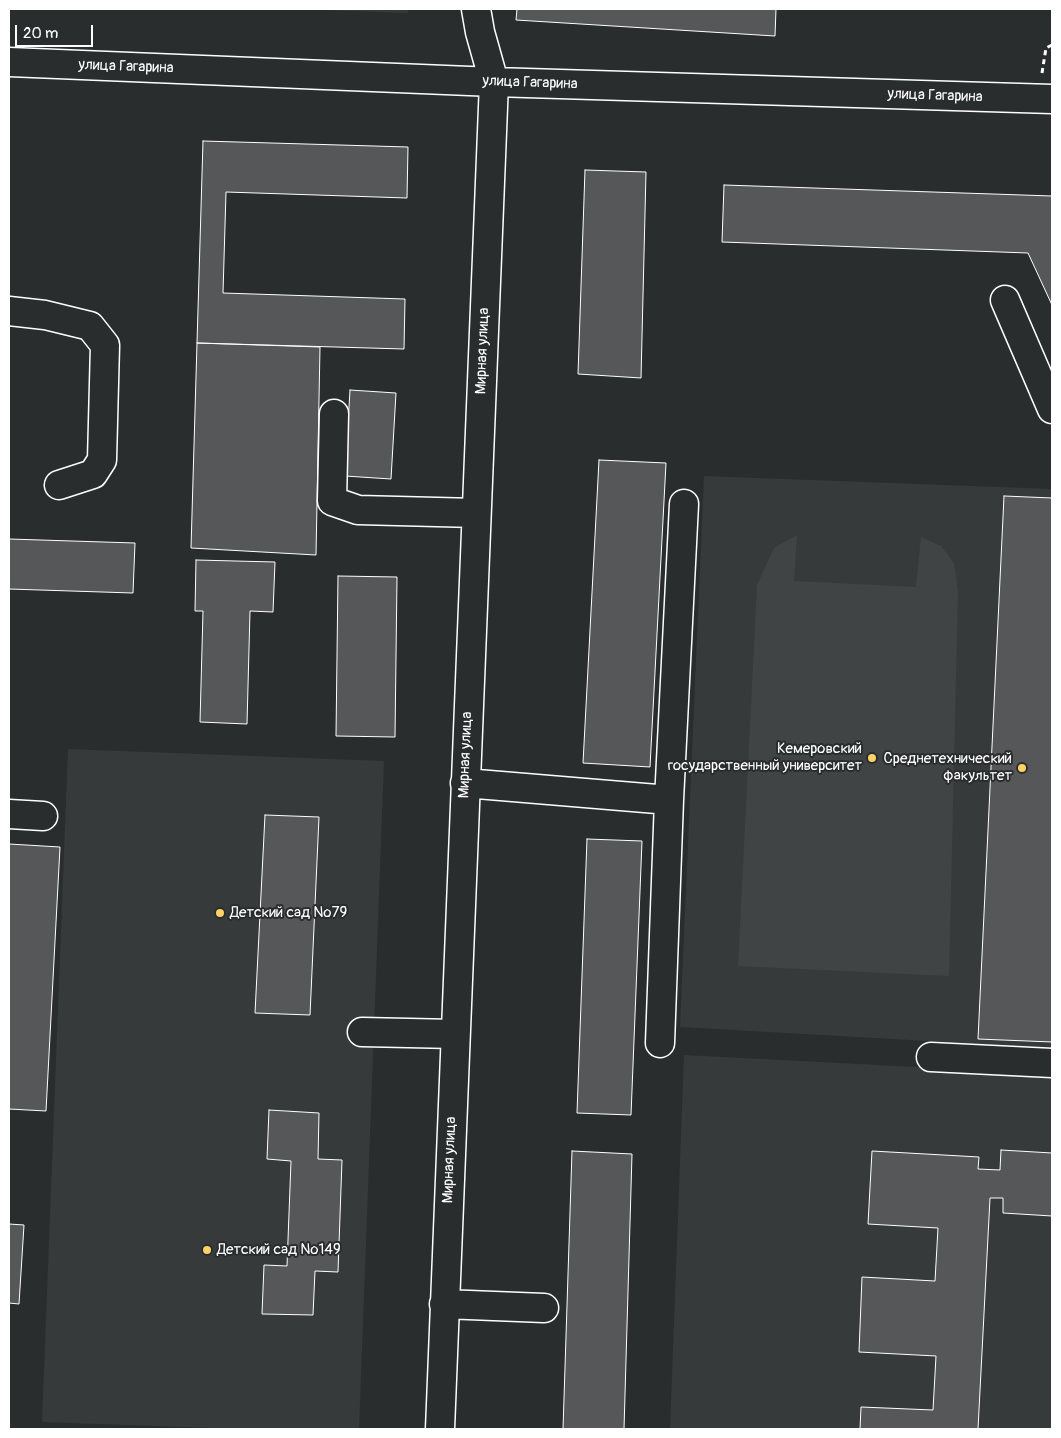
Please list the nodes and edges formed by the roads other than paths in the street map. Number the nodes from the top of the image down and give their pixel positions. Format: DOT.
graph roads {
  1 [pos="476,9"];
  2 [pos="9,62"];
  3 [pos="494,82"];
  4 [pos="1052,99"];
  5 [pos="1005,300"];
  6 [pos="9,311"];
  7 [pos="1052,409"];
  8 [pos="334,414"];
  9 [pos="59,485"];
  10 [pos="684,504"];
  11 [pos="476,513"];
  12 [pos="465,783"];
  13 [pos="668,800"];
  14 [pos="9,814"];
  15 [pos="43,816"];
  16 [pos="362,1032"];
  17 [pos="455,1034"];
  18 [pos="660,1043"];
  19 [pos="930,1057"];
  20 [pos="1052,1063"];
  21 [pos="444,1304"];
  22 [pos="544,1308"];
  23 [pos="440,1429"];
  1 -- 3 [label="street, Мирная улица"];
  2 -- 3 [label="street, улица Гагарина"];
  3 -- 4 [label="street, улица Гагарина"];
  3 -- 11 [label="street, Мирная улица"];
  5 -- 7 [label="street"];
  6 -- 9 [label="street"];
  8 -- 11 [label="street"];
  10 -- 13 [label="street"];
  11 -- 12 [label="street, Мирная улица"];
  12 -- 13 [label="street"];
  12 -- 17 [label="street, Мирная улица"];
  13 -- 18 [label="street"];
  14 -- 15 [label="street"];
  16 -- 17 [label="street"];
  17 -- 21 [label="street, Мирная улица"];
  19 -- 20 [label="street"];
  21 -- 22 [label="street"];
  21 -- 23 [label="street, Мирная улица"];
}
